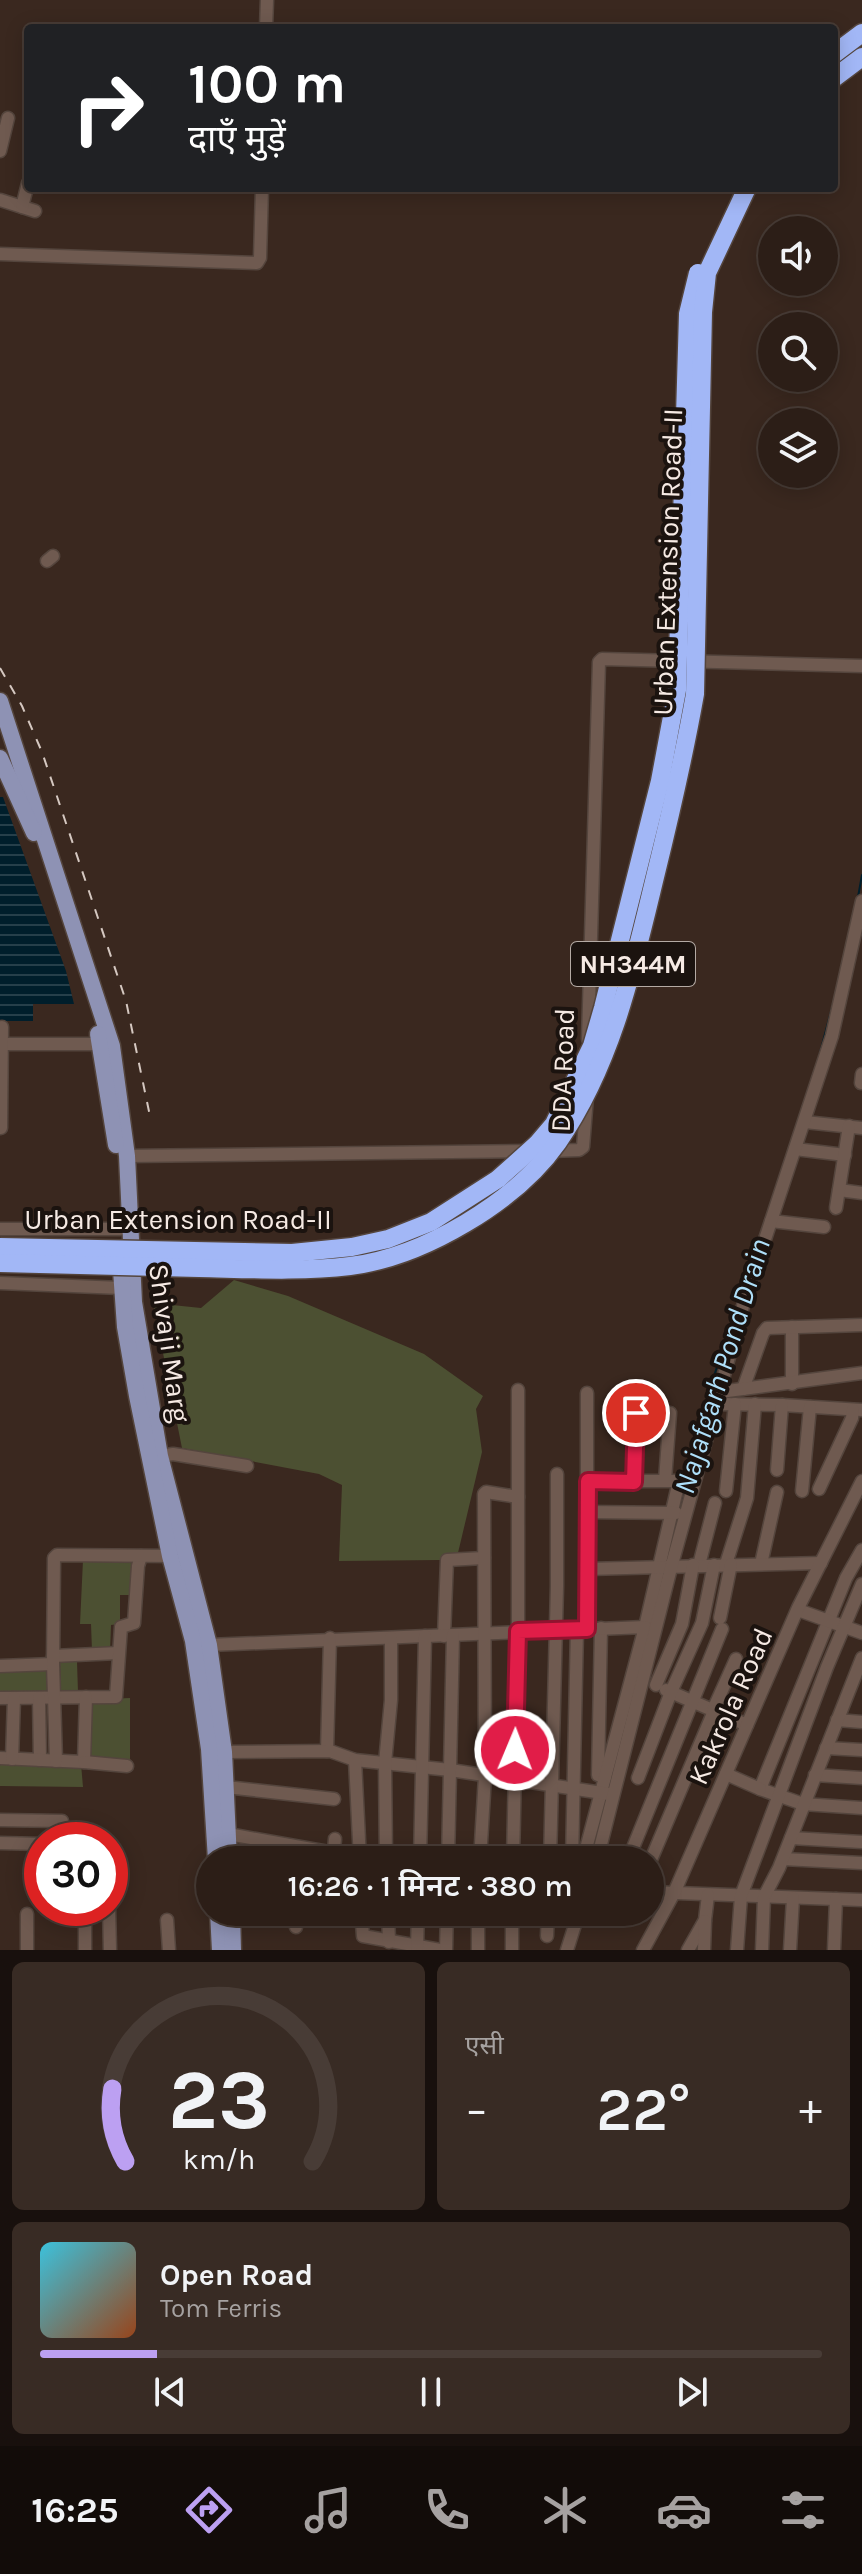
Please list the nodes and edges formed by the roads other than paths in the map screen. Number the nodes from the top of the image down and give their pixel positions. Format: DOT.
graph roads {
  1 [pos="267,0"];
  2 [pos="266,24"];
  3 [pos="862,33"];
  4 [pos="838,51"];
  5 [pos="862,57"];
  6 [pos="838,75"];
  7 [pos="8,118"];
  8 [pos="0,151"];
  9 [pos="26,192"];
  10 [pos="262,192"];
  11 [pos="730,192"];
  12 [pos="745,192"];
  13 [pos="0,200"];
  14 [pos="22,207"];
  15 [pos="35,211"];
  16 [pos="0,254"];
  17 [pos="862,666"];
  18 [pos="0,701"];
  19 [pos="0,758"];
  20 [pos="862,901"];
  21 [pos="859,934"];
  22 [pos="2,1027"];
  23 [pos="1,1044"];
  24 [pos="101,1044"];
  25 [pos="862,1074"];
  26 [pos="861,1083"];
  27 [pos="1,1104"];
  28 [pos="805,1122"];
  29 [pos="856,1127"];
  30 [pos="1,1128"];
  31 [pos="795,1149"];
  32 [pos="845,1155"];
  33 [pos="129,1156"];
  34 [pos="839,1190"];
  35 [pos="862,1193"];
  36 [pos="836,1208"];
  37 [pos="771,1221"];
  38 [pos="824,1227"];
  39 [pos="0,1229"];
  40 [pos="120,1229"];
  41 [pos="0,1247"];
  42 [pos="0,1263"];
  43 [pos="0,1283"];
  44 [pos="121,1288"];
  45 [pos="862,1325"];
  46 [pos="792,1327"];
  47 [pos="862,1373"];
  48 [pos="792,1384"];
  49 [pos="743,1389"];
  50 [pos="518,1390"];
  51 [pos="587,1393"];
  52 [pos="718,1398"];
  53 [pos="735,1404"];
  54 [pos="755,1404"];
  55 [pos="782,1405"];
  56 [pos="810,1407"];
  57 [pos="858,1410"];
  58 [pos="636,1413"];
  59 [pos="670,1413"];
  60 [pos="160,1456"];
  61 [pos="247,1466"];
  62 [pos="777,1470"];
  63 [pos="557,1474"];
  64 [pos="665,1480"];
  65 [pos="588,1481"];
  66 [pos="862,1481"];
  67 [pos="634,1482"];
  68 [pos="819,1489"];
  69 [pos="726,1491"];
  70 [pos="802,1491"];
  71 [pos="777,1492"];
  72 [pos="518,1497"];
  73 [pos="715,1503"];
  74 [pos="587,1512"];
  75 [pos="846,1513"];
  76 [pos="862,1513"];
  77 [pos="678,1514"];
  78 [pos="862,1550"];
  79 [pos="141,1556"];
  80 [pos="178,1556"];
  81 [pos="484,1558"];
  82 [pos="821,1563"];
  83 [pos="724,1564"];
  84 [pos="761,1564"];
  85 [pos="696,1565"];
  86 [pos="665,1568"];
  87 [pos="587,1569"];
  88 [pos="862,1584"];
  89 [pos="798,1610"];
  90 [pos="829,1621"];
  91 [pos="645,1627"];
  92 [pos="844,1627"];
  93 [pos="601,1628"];
  94 [pos="582,1629"];
  95 [pos="554,1630"];
  96 [pos="518,1631"];
  97 [pos="862,1633"];
  98 [pos="483,1634"];
  99 [pos="425,1636"];
  100 [pos="448,1636"];
  101 [pos="330,1638"];
  102 [pos="391,1638"];
  103 [pos="209,1645"];
  104 [pos="118,1653"];
  105 [pos="736,1659"];
  106 [pos="53,1660"];
  107 [pos="861,1665"];
  108 [pos="0,1666"];
  109 [pos="637,1677"];
  110 [pos="656,1685"];
  111 [pos="856,1691"];
  112 [pos="671,1692"];
  113 [pos="54,1697"];
  114 [pos="86,1697"];
  115 [pos="0,1698"];
  116 [pos="14,1698"];
  117 [pos="39,1698"];
  118 [pos="691,1701"];
  119 [pos="714,1711"];
  120 [pos="837,1720"];
  121 [pos="862,1722"];
  122 [pos="747,1725"];
  123 [pos="826,1748"];
  124 [pos="862,1750"];
  125 [pos="327,1751"];
  126 [pos="224,1752"];
  127 [pos="6,1758"];
  128 [pos="40,1760"];
  129 [pos="355,1760"];
  130 [pos="56,1761"];
  131 [pos="84,1762"];
  132 [pos="385,1763"];
  133 [pos="127,1766"];
  134 [pos="421,1767"];
  135 [pos="450,1770"];
  136 [pos="726,1774"];
  137 [pos="815,1775"];
  138 [pos="485,1776"];
  139 [pos="605,1777"];
  140 [pos="638,1778"];
  141 [pos="862,1778"];
  142 [pos="515,1780"];
  143 [pos="552,1785"];
  144 [pos="226,1787"];
  145 [pos="575,1788"];
  146 [pos="760,1789"];
  147 [pos="607,1794"];
  148 [pos="780,1796"];
  149 [pos="334,1799"];
  150 [pos="803,1804"];
  151 [pos="862,1808"];
  152 [pos="0,1820"];
  153 [pos="62,1821"];
  154 [pos="228,1834"];
  155 [pos="791,1838"];
  156 [pos="335,1839"];
  157 [pos="862,1842"];
  158 [pos="0,1843"];
  159 [pos="24,1844"];
  160 [pos="215,1846"];
  161 [pos="228,1846"];
  162 [pos="286,1846"];
  163 [pos="335,1846"];
  164 [pos="363,1846"];
  165 [pos="386,1846"];
  166 [pos="420,1846"];
  167 [pos="448,1846"];
  168 [pos="481,1846"];
  169 [pos="513,1846"];
  170 [pos="550,1846"];
  171 [pos="573,1846"];
  172 [pos="588,1846"];
  173 [pos="599,1846"];
  174 [pos="634,1846"];
  175 [pos="657,1846"];
  176 [pos="783,1859"];
  177 [pos="862,1863"];
  178 [pos="664,1893"];
  179 [pos="674,1893"];
  180 [pos="708,1895"];
  181 [pos="741,1896"];
  182 [pos="764,1897"];
  183 [pos="793,1898"];
  184 [pos="836,1899"];
  185 [pos="862,1900"];
  186 [pos="167,1920"];
  187 [pos="705,1920"];
  188 [pos="27,1926"];
  189 [pos="85,1926"];
  190 [pos="109,1926"];
  191 [pos="219,1926"];
  192 [pos="232,1926"];
  193 [pos="362,1926"];
  194 [pos="388,1926"];
  195 [pos="418,1926"];
  196 [pos="446,1926"];
  197 [pos="478,1926"];
  198 [pos="512,1926"];
  199 [pos="547,1926"];
  200 [pos="575,1926"];
  201 [pos="547,1936"];
  202 [pos="389,1942"];
  203 [pos="417,1947"];
  204 [pos="27,1950"];
  205 [pos="85,1950"];
  206 [pos="110,1950"];
  207 [pos="169,1950"];
  208 [pos="220,1950"];
  209 [pos="233,1950"];
  210 [pos="443,1950"];
  211 [pos="478,1950"];
  212 [pos="512,1950"];
  213 [pos="567,1950"];
  214 [pos="643,1950"];
  215 [pos="688,1950"];
  216 [pos="704,1950"];
  217 [pos="737,1950"];
  218 [pos="762,1950"];
  219 [pos="790,1950"];
  220 [pos="834,1950"];
  1 -- 2 [label="street"];
  3 -- 4 [label="highway"];
  5 -- 6 [label="highway"];
  7 -- 8 [label="street"];
  9 -- 14 [label="street"];
  10 -- 16 [label="street"];
  11 -- 41 [label="highway, Urban Extension Road-II / NH344M, bridge"];
  12 -- 42 [label="highway, Urban Extension Road-II / NH344M, bridge"];
  13 -- 14 [label="street"];
  14 -- 15 [label="street"];
  17 -- 33 [label="street, DDA Road"];
  18 -- 33 [label="main road, Shivaji Marg"];
  19 -- 24 [label="main road, Shivaji Marg"];
  20 -- 21 [label="street"];
  21 -- 28 [label="street"];
  22 -- 23 [label="street"];
  23 -- 24 [label="street"];
  23 -- 27 [label="street"];
  24 -- 40 [label="main road, Shivaji Marg"];
  25 -- 26 [label="street"];
  27 -- 30 [label="street"];
  28 -- 29 [label="street"];
  28 -- 31 [label="street"];
  29 -- 32 [label="street"];
  31 -- 32 [label="street"];
  31 -- 37 [label="street"];
  32 -- 34 [label="street"];
  33 -- 60 [label="main road, Shivaji Marg"];
  34 -- 35 [label="street"];
  34 -- 36 [label="street"];
  37 -- 38 [label="street"];
  37 -- 52 [label="street"];
  39 -- 40 [label="street"];
  40 -- 44 [label="main road, Shivaji Marg"];
  43 -- 44 [label="street"];
  44 -- 80 [label="main road, Shivaji Marg"];
  45 -- 46 [label="street"];
  46 -- 48 [label="street"];
  46 -- 49 [label="street"];
  47 -- 48 [label="street"];
  48 -- 49 [label="street"];
  49 -- 52 [label="street"];
  50 -- 72 [label="street"];
  51 -- 65 [label="street"];
  52 -- 53 [label="street"];
  52 -- 77 [label="street"];
  53 -- 54 [label="street"];
  53 -- 69 [label="street"];
  54 -- 55 [label="street"];
  54 -- 83 [label="street"];
  55 -- 56 [label="street"];
  55 -- 62 [label="street"];
  56 -- 57 [label="street"];
  56 -- 70 [label="street"];
  57 -- 68 [label="street"];
  58 -- 67 [label="street"];
  59 -- 64 [label="street"];
  60 -- 61 [label="street"];
  60 -- 80 [label="main road, Shivaji Marg"];
  63 -- 95 [label="street"];
  64 -- 67 [label="street"];
  64 -- 77 [label="street"];
  65 -- 67 [label="street"];
  65 -- 74 [label="street"];
  66 -- 75 [label="street, Kakrola Road"];
  71 -- 84 [label="street"];
  72 -- 81 [label="street"];
  72 -- 96 [label="street"];
  73 -- 85 [label="street"];
  74 -- 77 [label="street"];
  74 -- 87 [label="street"];
  75 -- 76 [label="street"];
  75 -- 82 [label="street, Kakrola Road"];
  77 -- 86 [label="street"];
  78 -- 90 [label="street"];
  79 -- 80 [label="street"];
  79 -- 104 [label="street"];
  79 -- 106 [label="street"];
  80 -- 103 [label="main road, Shivaji Marg"];
  80 -- 160 [label="main road, Shivaji Marg"];
  81 -- 98 [label="street"];
  81 -- 100 [label="street"];
  82 -- 84 [label="street"];
  82 -- 89 [label="street, Kakrola Road"];
  83 -- 84 [label="street"];
  83 -- 85 [label="street"];
  83 -- 112 [label="street"];
  83 -- 118 [label="street"];
  85 -- 86 [label="street"];
  85 -- 110 [label="street"];
  86 -- 87 [label="street"];
  86 -- 91 [label="street"];
  86 -- 109 [label="street"];
  87 -- 94 [label="street"];
  88 -- 92 [label="street"];
  89 -- 90 [label="street"];
  89 -- 122 [label="street, Kakrola Road"];
  90 -- 92 [label="street"];
  90 -- 146 [label="street"];
  91 -- 93 [label="street"];
  91 -- 109 [label="street"];
  92 -- 97 [label="street"];
  92 -- 148 [label="street"];
  93 -- 94 [label="street"];
  93 -- 139 [label="street"];
  94 -- 95 [label="street"];
  94 -- 145 [label="street"];
  95 -- 96 [label="street"];
  95 -- 143 [label="street"];
  96 -- 98 [label="street"];
  96 -- 142 [label="street"];
  98 -- 100 [label="street"];
  98 -- 138 [label="street"];
  99 -- 100 [label="street"];
  99 -- 102 [label="street"];
  99 -- 134 [label="street"];
  100 -- 135 [label="street"];
  101 -- 102 [label="street"];
  101 -- 103 [label="street"];
  101 -- 125 [label="street"];
  102 -- 132 [label="street"];
  103 -- 126 [label="main road, Shivaji Marg"];
  104 -- 106 [label="street"];
  104 -- 114 [label="street"];
  105 -- 119 [label="street"];
  106 -- 108 [label="street"];
  106 -- 113 [label="street"];
  107 -- 111 [label="street"];
  109 -- 110 [label="street"];
  109 -- 139 [label="street"];
  109 -- 147 [label="street"];
  110 -- 112 [label="street"];
  111 -- 120 [label="street"];
  112 -- 118 [label="street"];
  112 -- 140 [label="street"];
  113 -- 114 [label="street"];
  113 -- 117 [label="street"];
  113 -- 130 [label="street"];
  114 -- 131 [label="street"];
  115 -- 116 [label="street"];
  116 -- 117 [label="street"];
  116 -- 127 [label="street"];
  117 -- 128 [label="street"];
  118 -- 119 [label="street"];
  118 -- 174 [label="street"];
  119 -- 122 [label="street"];
  119 -- 175 [label="street"];
  120 -- 121 [label="street"];
  120 -- 123 [label="street"];
  122 -- 136 [label="street, Kakrola Road"];
  123 -- 124 [label="street"];
  123 -- 137 [label="street"];
  125 -- 126 [label="street"];
  125 -- 129 [label="street"];
  126 -- 144 [label="main road, Shivaji Marg"];
  127 -- 128 [label="street"];
  128 -- 130 [label="street"];
  129 -- 132 [label="street"];
  129 -- 164 [label="street"];
  130 -- 131 [label="street"];
  131 -- 133 [label="street"];
  132 -- 134 [label="street"];
  132 -- 165 [label="street"];
  134 -- 135 [label="street"];
  134 -- 166 [label="street"];
  135 -- 138 [label="street"];
  135 -- 167 [label="street"];
  136 -- 146 [label="street"];
  136 -- 179 [label="street, Kakrola Road"];
  137 -- 141 [label="street"];
  137 -- 150 [label="street"];
  138 -- 142 [label="street"];
  138 -- 168 [label="street"];
  139 -- 147 [label="street"];
  142 -- 143 [label="street"];
  142 -- 169 [label="street"];
  143 -- 145 [label="street"];
  143 -- 170 [label="street"];
  144 -- 149 [label="street"];
  144 -- 154 [label="main road, Shivaji Marg"];
  145 -- 147 [label="street"];
  145 -- 171 [label="street"];
  146 -- 148 [label="street"];
  147 -- 172 [label="street"];
  147 -- 173 [label="street"];
  148 -- 150 [label="street"];
  148 -- 181 [label="street"];
  150 -- 151 [label="street"];
  150 -- 155 [label="street"];
  152 -- 153 [label="street"];
  154 -- 161 [label="main road, Shivaji Marg"];
  154 -- 162 [label="street"];
  155 -- 157 [label="street"];
  155 -- 176 [label="street"];
  156 -- 163 [label="street"];
  158 -- 159 [label="street"];
  176 -- 177 [label="street"];
  176 -- 182 [label="street"];
  178 -- 179 [label="street"];
  179 -- 180 [label="street"];
  179 -- 214 [label="street, Kakrola Road"];
  180 -- 181 [label="street"];
  180 -- 187 [label="street"];
  181 -- 182 [label="street"];
  181 -- 217 [label="street"];
  182 -- 183 [label="street"];
  182 -- 218 [label="street"];
  183 -- 184 [label="street"];
  183 -- 219 [label="street"];
  184 -- 185 [label="street"];
  184 -- 220 [label="street"];
  186 -- 207 [label="street"];
  187 -- 215 [label="street"];
  187 -- 216 [label="street"];
  188 -- 204 [label="street"];
  189 -- 205 [label="street"];
  190 -- 206 [label="street"];
  191 -- 208 [label="main road"];
  192 -- 209 [label="main road"];
  193 -- 202 [label="street"];
  194 -- 202 [label="street"];
  195 -- 203 [label="street"];
  196 -- 210 [label="street"];
  197 -- 211 [label="street"];
  198 -- 212 [label="street"];
  199 -- 201 [label="street"];
  200 -- 213 [label="street"];
  202 -- 203 [label="street"];
  203 -- 210 [label="street"];
}
